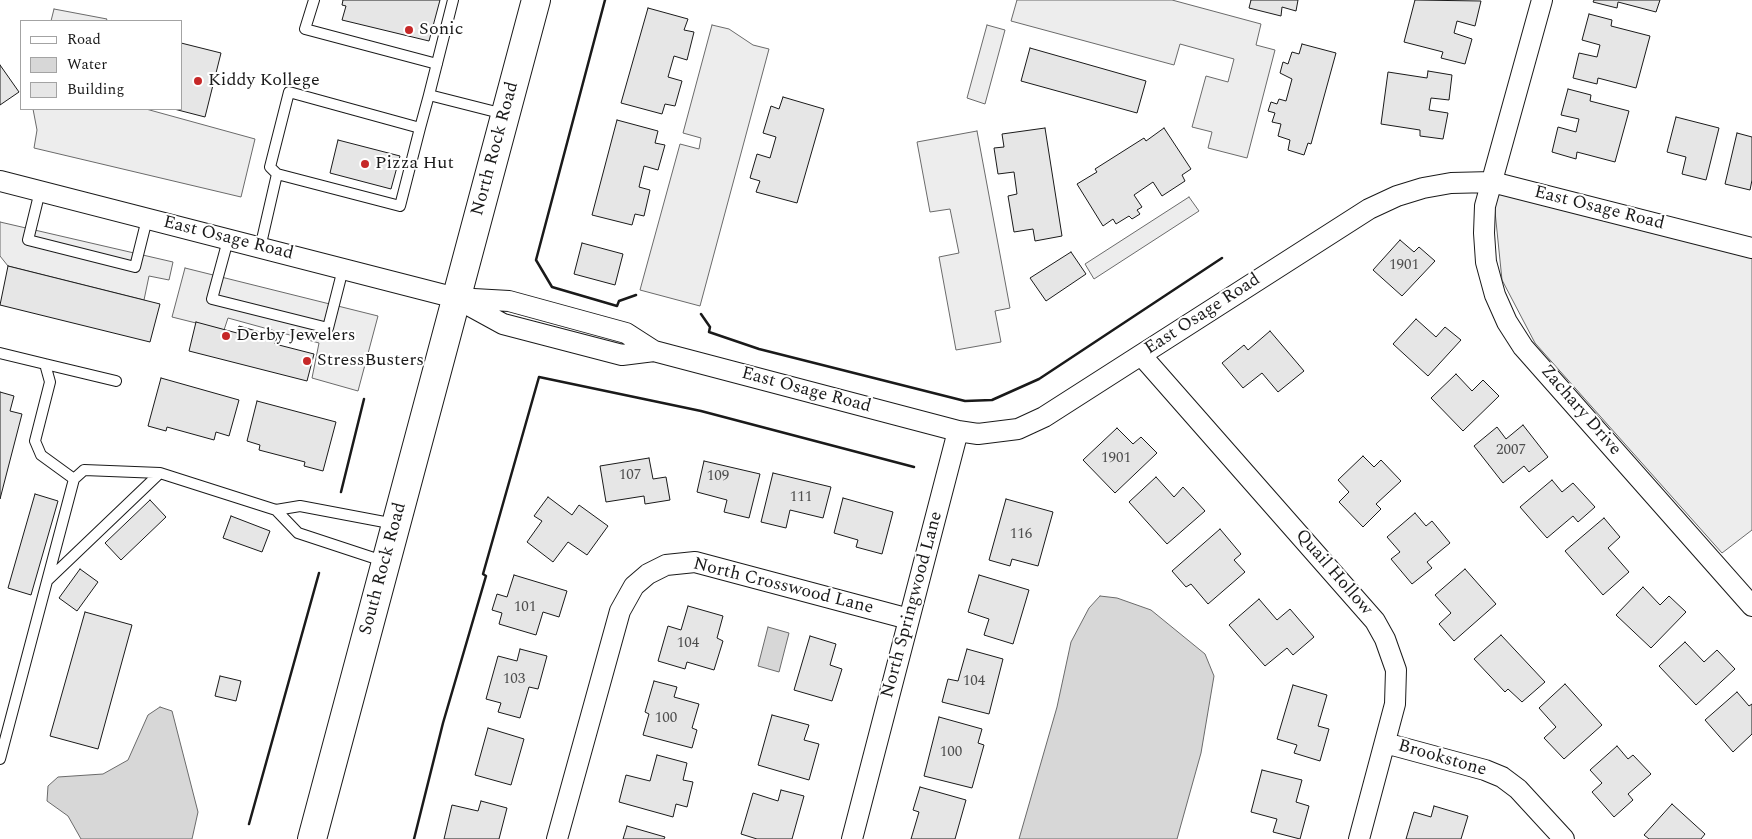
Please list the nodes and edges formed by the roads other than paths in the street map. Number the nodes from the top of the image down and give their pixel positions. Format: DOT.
graph roads {
  1 [pos="314,0"];
  2 [pos="454,0"];
  3 [pos="536,0"];
  4 [pos="1542,0"];
  5 [pos="437,64"];
  6 [pos="429,95"];
  7 [pos="505,114"];
  8 [pos="420,128"];
  9 [pos="277,174"];
  10 [pos="0,181"];
  11 [pos="1492,182"];
  12 [pos="40,191"];
  13 [pos="148,219"];
  14 [pos="228,240"];
  15 [pos="260,248"];
  16 [pos="1752,248"];
  17 [pos="343,269"];
  18 [pos="456,298"];
  19 [pos="0,353"];
  20 [pos="1142,355"];
  21 [pos="45,364"];
  22 [pos="116,381"];
  23 [pos="958,432"];
  24 [pos="160,473"];
  25 [pos="74,479"];
  26 [pos="276,510"];
  27 [pos="396,524"];
  28 [pos="386,562"];
  29 [pos="48,581"];
  30 [pos="1752,606"];
  31 [pos="910,619"];
  32 [pos="1385,743"];
  33 [pos="0,759"];
  34 [pos="312,839"];
  35 [pos="557,839"];
  36 [pos="852,839"];
  37 [pos="1359,839"];
  38 [pos="1564,839"];
  1 -- 5 [label="lane"];
  2 -- 5 [label="lane"];
  3 -- 7 [label="main road, North Rock Road"];
  4 -- 11 [label="street, Zachary Drive"];
  5 -- 6 [label="lane"];
  6 -- 7 [label="lane"];
  6 -- 8 [label="lane"];
  7 -- 18 [label="main road, North Rock Road"];
  8 -- 9 [label="lane"];
  8 -- 9 [label="lane"];
  9 -- 15 [label="lane"];
  10 -- 12 [label="street, East Osage Road"];
  11 -- 16 [label="street, East Osage Road"];
  11 -- 20 [label="street, East Osage Road"];
  11 -- 30 [label="street, Zachary Drive"];
  12 -- 13 [label="street, East Osage Road"];
  12 -- 13 [label="lane"];
  13 -- 14 [label="street, East Osage Road"];
  14 -- 15 [label="street, East Osage Road"];
  14 -- 17 [label="lane"];
  15 -- 17 [label="street, East Osage Road"];
  17 -- 18 [label="street, East Osage Road"];
  18 -- 23 [label="street, East Osage Road"];
  18 -- 27 [label="main road, South Rock Road"];
  19 -- 21 [label="lane"];
  20 -- 23 [label="street, East Osage Road"];
  20 -- 32 [label="street, Quail Hollow"];
  21 -- 22 [label="lane"];
  21 -- 25 [label="lane"];
  23 -- 31 [label="street, North Springwood Lane"];
  24 -- 25 [label="lane"];
  24 -- 26 [label="lane"];
  24 -- 29 [label="lane"];
  25 -- 29 [label="lane"];
  26 -- 27 [label="lane"];
  26 -- 28 [label="lane"];
  27 -- 28 [label="main road, South Rock Road"];
  28 -- 34 [label="main road, South Rock Road"];
  29 -- 33 [label="lane"];
  31 -- 35 [label="street, North Crosswood Lane"];
  31 -- 36 [label="street, North Springwood Lane"];
  32 -- 37 [label="street, Quail Hollow"];
  32 -- 38 [label="street, Brookstone"];
}
